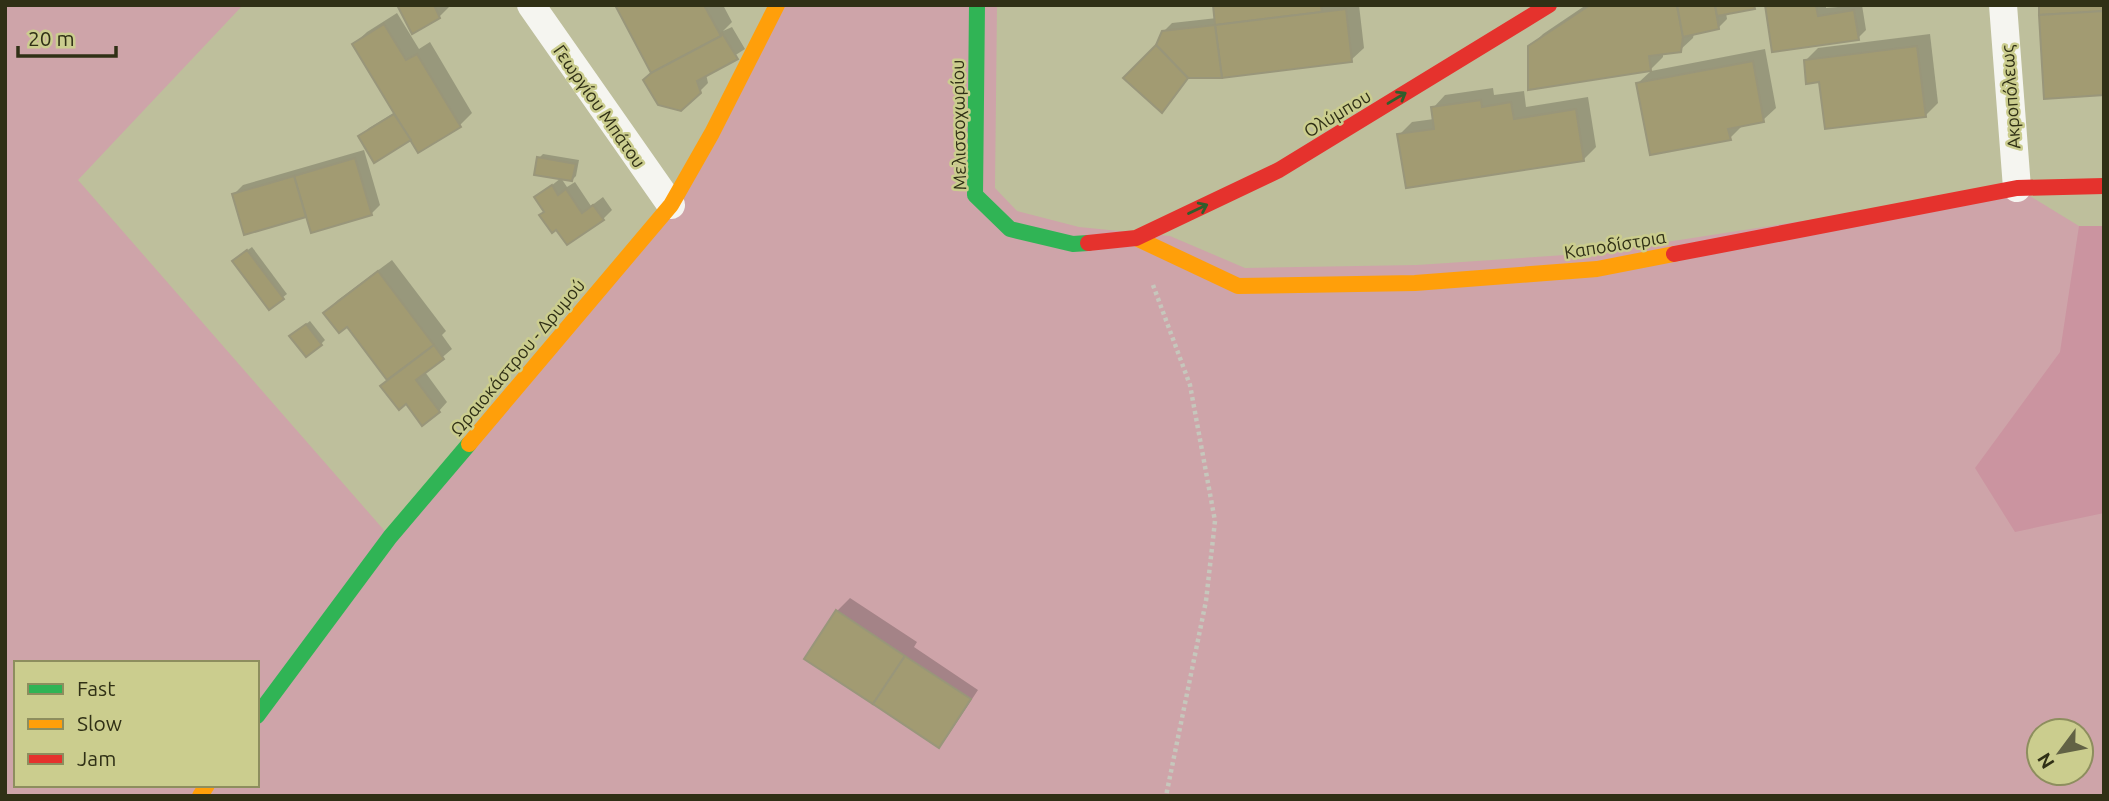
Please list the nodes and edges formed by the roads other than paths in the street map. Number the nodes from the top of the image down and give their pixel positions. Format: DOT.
graph roads {
  1 [pos="531,5"];
  2 [pos="777,5"];
  3 [pos="977,5"];
  4 [pos="1549,5"];
  5 [pos="2003,5"];
  6 [pos="2104,186"];
  7 [pos="2017,188"];
  8 [pos="671,205"];
  9 [pos="1136,238"];
  10 [pos="259,713"];
  1 -- 8 [label="street, Γεωργίου Μπάτου"];
  2 -- 8 [label="street, Ωραιοκάστρου - Δρυμού"];
  3 -- 9 [label="street, Μελισσοχωρίου"];
  9 -- 4 [label="street, Ολύμπου, one-way"];
  5 -- 7 [label="street, Ακροπόλεως"];
  6 -- 7 [label="street, Καποδίστρια"];
  7 -- 9 [label="street, Καποδίστρια"];
  8 -- 10 [label="street, Ωραιοκάστρου - Δρυμού"];
}
